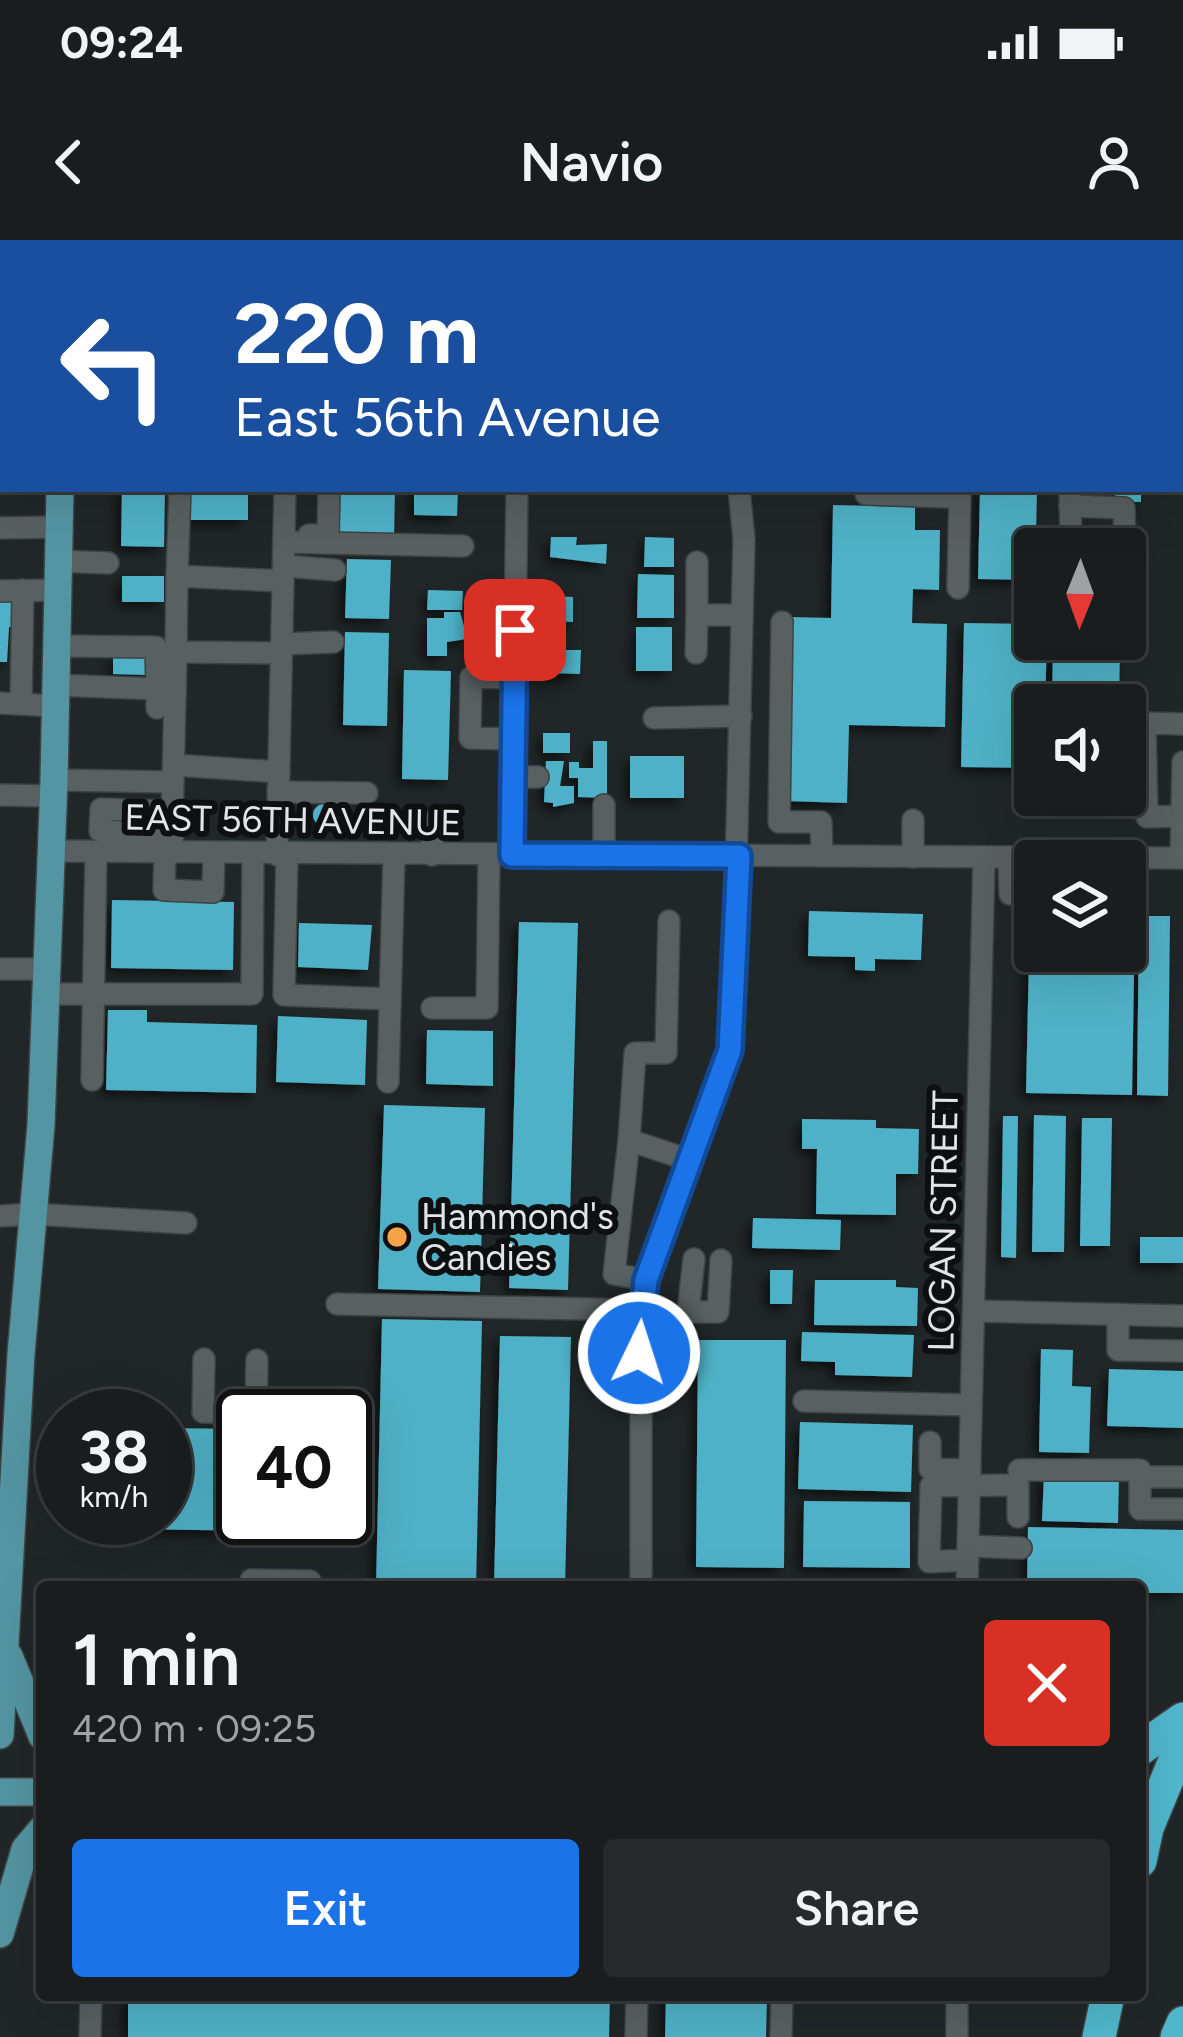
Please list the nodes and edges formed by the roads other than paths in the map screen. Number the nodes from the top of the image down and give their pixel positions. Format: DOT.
graph roads {
  1 [pos="60,492"];
  2 [pos="180,492"];
  3 [pos="285,492"];
  4 [pos="329,492"];
  5 [pos="517,492"];
  6 [pos="740,492"];
  7 [pos="947,492"];
  8 [pos="960,492"];
  9 [pos="866,494"];
  10 [pos="1070,497"];
  11 [pos="59,527"];
  12 [pos="0,528"];
  13 [pos="1071,528"];
  14 [pos="1124,528"];
  15 [pos="284,539"];
  16 [pos="463,546"];
  17 [pos="58,561"];
  18 [pos="697,562"];
  19 [pos="108,563"];
  20 [pos="335,571"];
  21 [pos="283,573"];
  22 [pos="177,576"];
  23 [pos="958,588"];
  24 [pos="23,590"];
  25 [pos="58,590"];
  26 [pos="0,591"];
  27 [pos="697,615"];
  28 [pos="742,615"];
  29 [pos="782,622"];
  30 [pos="333,642"];
  31 [pos="57,646"];
  32 [pos="282,648"];
  33 [pos="176,652"];
  34 [pos="695,653"];
  35 [pos="514,678"];
  36 [pos="56,696"];
  37 [pos="10,703"];
  38 [pos="741,716"];
  39 [pos="654,718"];
  40 [pos="1183,724"];
  41 [pos="514,739"];
  42 [pos="1183,762"];
  43 [pos="174,773"];
  44 [pos="513,777"];
  45 [pos="538,777"];
  46 [pos="279,782"];
  47 [pos="54,788"];
  48 [pos="367,793"];
  49 [pos="0,795"];
  50 [pos="604,805"];
  51 [pos="1182,816"];
  52 [pos="913,820"];
  53 [pos="434,823"];
  54 [pos="168,843"];
  55 [pos="51,850"];
  56 [pos="96,851"];
  57 [pos="214,854"];
  58 [pos="253,854"];
  59 [pos="282,854"];
  60 [pos="394,855"];
  61 [pos="432,855"];
  62 [pos="500,855"];
  63 [pos="604,855"];
  64 [pos="739,856"];
  65 [pos="822,856"];
  66 [pos="913,857"];
  67 [pos="984,857"];
  68 [pos="1009,857"];
  69 [pos="1014,857"];
  70 [pos="1146,858"];
  71 [pos="1182,858"];
  72 [pos="1010,894"];
  73 [pos="670,921"];
  74 [pos="0,969"];
  75 [pos="46,981"];
  76 [pos="95,994"];
  77 [pos="390,999"];
  78 [pos="431,1008"];
  79 [pos="92,1080"];
  80 [pos="388,1082"];
  81 [pos="629,1140"];
  82 [pos="688,1160"];
  83 [pos="33,1214"];
  84 [pos="0,1216"];
  85 [pos="185,1223"];
  86 [pos="694,1258"];
  87 [pos="722,1260"];
  88 [pos="646,1280"];
  89 [pos="337,1304"];
  90 [pos="640,1310"];
  91 [pos="974,1311"];
  92 [pos="1118,1314"];
  93 [pos="1183,1316"];
  94 [pos="1183,1351"];
  95 [pos="203,1358"];
  96 [pos="257,1360"];
  97 [pos="804,1401"];
  98 [pos="971,1405"];
  99 [pos="930,1442"];
  100 [pos="1019,1470"];
  101 [pos="1140,1477"];
  102 [pos="970,1478"];
  103 [pos="1183,1478"];
  104 [pos="1183,1509"];
  105 [pos="1018,1516"];
  106 [pos="1021,1548"];
  107 [pos="968,1553"];
  108 [pos="251,1580"];
  109 [pos="310,1581"];
  110 [pos="641,1581"];
  111 [pos="967,1581"];
  112 [pos="2,1644"];
  113 [pos="1183,1719"];
  114 [pos="36,1726"];
  115 [pos="0,1735"];
  116 [pos="1183,1741"];
  117 [pos="1146,1745"];
  118 [pos="1157,1784"];
  119 [pos="0,1792"];
  120 [pos="36,1792"];
  121 [pos="1146,1833"];
  122 [pos="36,1836"];
  123 [pos="0,1934"];
  124 [pos="91,2001"];
  125 [pos="637,2001"];
  126 [pos="782,2001"];
  127 [pos="957,2001"];
  128 [pos="1107,2001"];
  129 [pos="1183,2023"];
  130 [pos="90,2037"];
  131 [pos="636,2037"];
  132 [pos="781,2037"];
  133 [pos="957,2037"];
  134 [pos="1099,2037"];
  135 [pos="1177,2037"];
  1 -- 11 [label="main road"];
  2 -- 22 [label="street"];
  3 -- 15 [label="street"];
  4 -- 15 [label="street"];
  5 -- 35 [label="street"];
  6 -- 28 [label="street"];
  7 -- 9 [label="street"];
  8 -- 23 [label="street"];
  10 -- 13 [label="street"];
  10 -- 14 [label="street"];
  11 -- 12 [label="street"];
  11 -- 17 [label="main road"];
  15 -- 16 [label="street"];
  15 -- 21 [label="street"];
  17 -- 19 [label="street"];
  17 -- 25 [label="main road"];
  18 -- 27 [label="street"];
  20 -- 21 [label="street"];
  21 -- 22 [label="street"];
  21 -- 32 [label="street"];
  22 -- 33 [label="street"];
  24 -- 25 [label="street"];
  24 -- 26 [label="street"];
  24 -- 37 [label="street"];
  25 -- 31 [label="main road"];
  27 -- 28 [label="street"];
  27 -- 34 [label="street"];
  28 -- 38 [label="street"];
  29 -- 65 [label="street"];
  30 -- 32 [label="street"];
  31 -- 36 [label="main road"];
  31 -- 36 [label="street"];
  32 -- 33 [label="street"];
  32 -- 46 [label="street"];
  33 -- 43 [label="street"];
  35 -- 41 [label="street"];
  35 -- 41 [label="street"];
  36 -- 37 [label="street"];
  36 -- 47 [label="main road"];
  38 -- 39 [label="street"];
  38 -- 64 [label="street"];
  40 -- 51 [label="street"];
  41 -- 44 [label="street"];
  42 -- 51 [label="street"];
  43 -- 46 [label="street"];
  43 -- 47 [label="street"];
  43 -- 54 [label="street"];
  44 -- 45 [label="street"];
  44 -- 62 [label="street"];
  46 -- 48 [label="street"];
  46 -- 59 [label="street"];
  47 -- 49 [label="street"];
  47 -- 55 [label="main road"];
  50 -- 63 [label="street"];
  51 -- 71 [label="street"];
  52 -- 66 [label="street"];
  53 -- 61 [label="street"];
  54 -- 56 [label="street, EAST 56TH AVENUE"];
  54 -- 57 [label="street, EAST 56TH AVENUE"];
  54 -- 57 [label="street"];
  55 -- 56 [label="street, EAST 56TH AVENUE"];
  55 -- 75 [label="main road"];
  56 -- 76 [label="street"];
  57 -- 58 [label="street, EAST 56TH AVENUE"];
  58 -- 59 [label="street, EAST 56TH AVENUE"];
  58 -- 76 [label="street"];
  59 -- 60 [label="street, EAST 56TH AVENUE"];
  59 -- 77 [label="street"];
  60 -- 61 [label="street, EAST 56TH AVENUE"];
  60 -- 77 [label="street"];
  61 -- 62 [label="street, EAST 56TH AVENUE"];
  62 -- 63 [label="street, EAST 56TH AVENUE"];
  62 -- 78 [label="street"];
  63 -- 64 [label="street, EAST 56TH AVENUE"];
  64 -- 65 [label="street, EAST 56TH AVENUE"];
  64 -- 82 [label="street"];
  65 -- 66 [label="street, EAST 56TH AVENUE"];
  66 -- 67 [label="street, EAST 56TH AVENUE"];
  67 -- 68 [label="street, EAST 56TH AVENUE"];
  67 -- 91 [label="street, LOGAN STREET"];
  68 -- 69 [label="street, EAST 56TH AVENUE"];
  68 -- 72 [label="street"];
  70 -- 71 [label="street, EAST 56TH AVENUE"];
  73 -- 81 [label="street"];
  74 -- 75 [label="street"];
  75 -- 76 [label="street"];
  75 -- 83 [label="main road"];
  76 -- 79 [label="street"];
  77 -- 80 [label="street"];
  81 -- 82 [label="street"];
  81 -- 88 [label="street"];
  82 -- 88 [label="street"];
  83 -- 84 [label="street"];
  83 -- 85 [label="street"];
  83 -- 112 [label="main road"];
  86 -- 87 [label="street"];
  88 -- 90 [label="street"];
  89 -- 90 [label="street"];
  90 -- 110 [label="street"];
  91 -- 92 [label="street"];
  91 -- 98 [label="street, LOGAN STREET"];
  92 -- 93 [label="street"];
  92 -- 94 [label="street"];
  95 -- 96 [label="street"];
  97 -- 98 [label="street"];
  98 -- 102 [label="street, LOGAN STREET"];
  99 -- 102 [label="street"];
  100 -- 101 [label="street"];
  100 -- 102 [label="street"];
  100 -- 105 [label="street"];
  101 -- 103 [label="street"];
  101 -- 104 [label="street"];
  102 -- 107 [label="street, LOGAN STREET"];
  102 -- 107 [label="street"];
  106 -- 107 [label="street"];
  107 -- 111 [label="street, LOGAN STREET"];
  108 -- 109 [label="street"];
  112 -- 114 [label="main road"];
  112 -- 115 [label="main road"];
  113 -- 117 [label="highway"];
  116 -- 118 [label="highway"];
  118 -- 121 [label="highway"];
  119 -- 120 [label="main road"];
  122 -- 123 [label="main road"];
  124 -- 130 [label="street"];
  125 -- 131 [label="street"];
  126 -- 132 [label="street"];
  127 -- 133 [label="street"];
  128 -- 134 [label="highway"];
  129 -- 135 [label="highway"];
}
